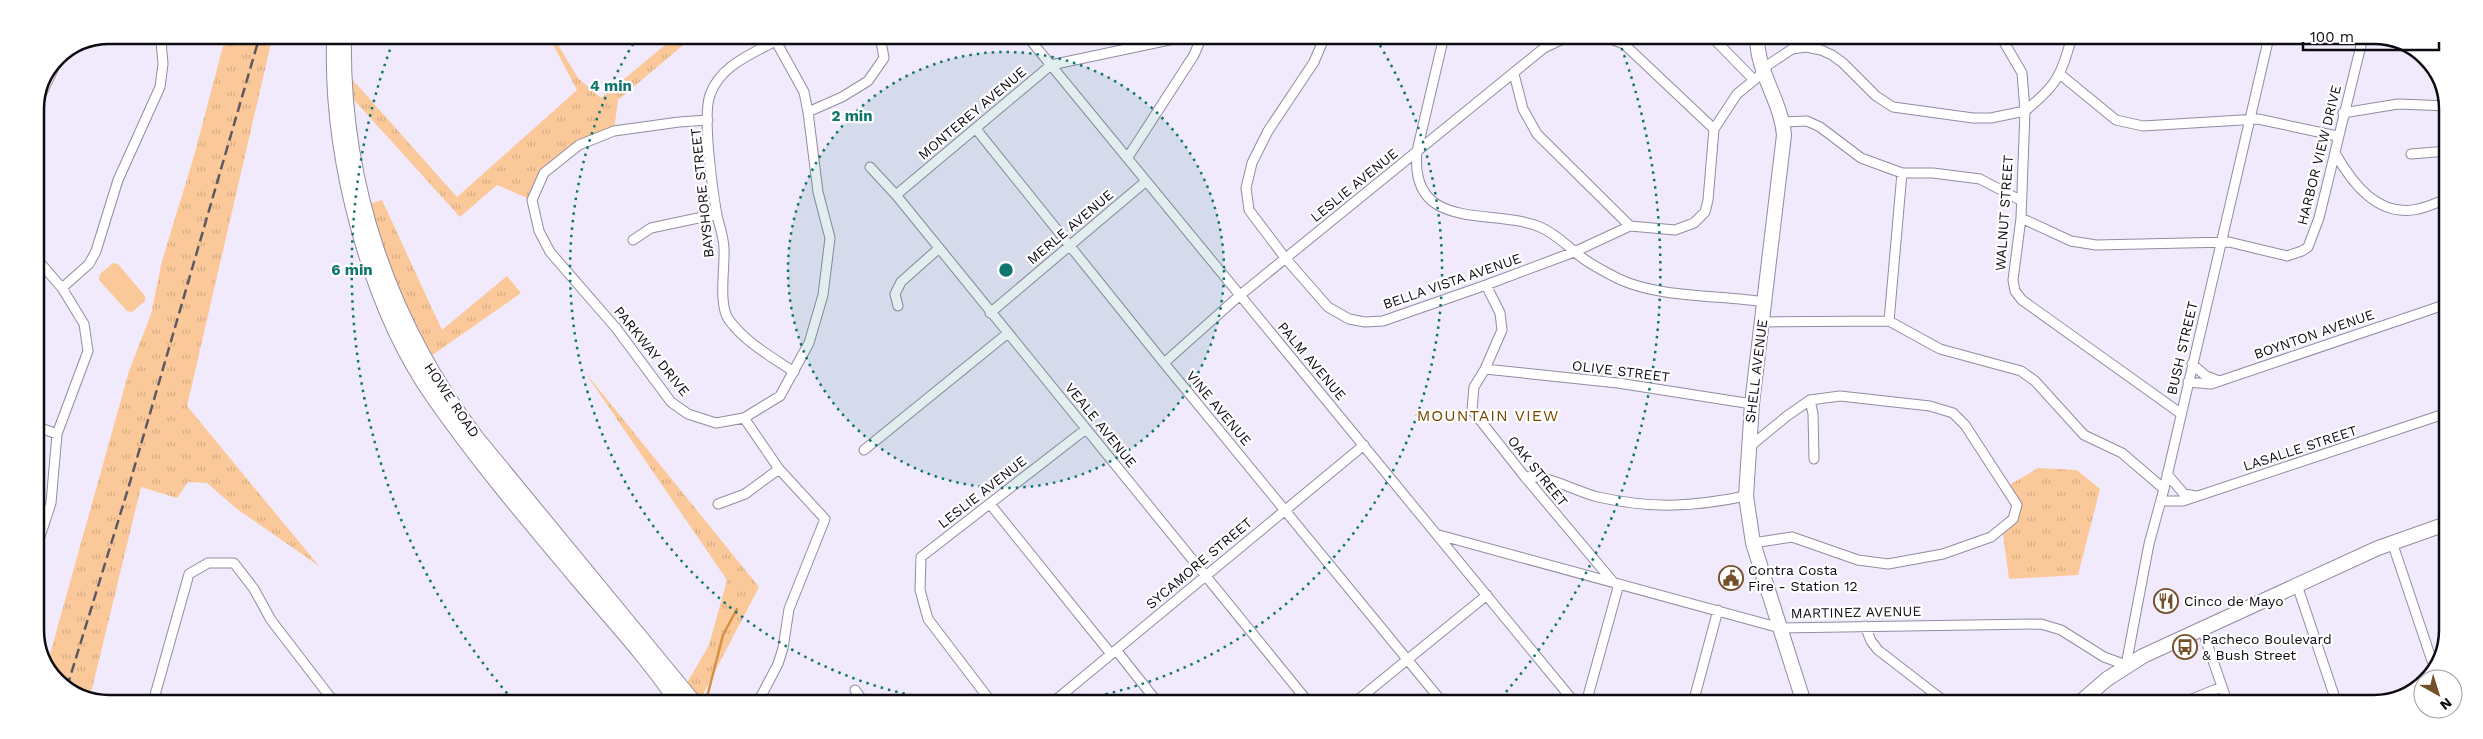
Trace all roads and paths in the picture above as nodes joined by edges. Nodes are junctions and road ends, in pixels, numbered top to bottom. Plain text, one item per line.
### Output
1 (161, 44) edge
2 (335, 44) edge
3 (344, 44) edge
4 (765, 44) edge
5 (777, 44) edge
6 (881, 44) edge
7 (1034, 44) edge
8 (1131, 44) edge
9 (1199, 44) edge
10 (1322, 44) edge
11 (1442, 44) edge
12 (1553, 44) edge
13 (1624, 44) edge
14 (1720, 44) edge
15 (1757, 44) edge
16 (2005, 44) edge
17 (2070, 44) edge
18 (2267, 44) edge
19 (2361, 44) edge
20 (1051, 65) junction
21 (1514, 74) junction
22 (2060, 75) junction
23 (1758, 76) junction
24 (2439, 106) edge
25 (2025, 111) junction
26 (808, 112) junction
27 (2344, 113) junction
28 (708, 120) junction
29 (2250, 120) junction
30 (1783, 122) junction
31 (976, 129) junction
32 (1714, 129) junction
33 (2337, 136) junction
34 (1417, 151) junction
35 (2439, 152) edge
36 (2335, 153) junction
37 (2411, 154) dead end
38 (1128, 156) junction
39 (870, 167) dead end
40 (1902, 173) junction
41 (1145, 182) junction
42 (896, 195) junction
43 (2020, 200) junction
44 (2439, 202) edge
45 (717, 214) junction
46 (2021, 218) junction
47 (1630, 226) junction
48 (633, 240) dead end
49 (2220, 243) junction
50 (1070, 246) junction
51 (938, 249) junction
52 (1574, 252) junction
53 (1286, 259) junction
54 (44, 267) edge
55 (1486, 285) junction
56 (62, 288) junction
57 (1239, 296) junction
58 (1765, 302) junction
59 (898, 306) dead end
60 (2439, 307) edge
61 (990, 313) junction
62 (1889, 321) junction
63 (1762, 322) junction
64 (1008, 333) junction
65 (1164, 363) junction
66 (2192, 364) junction
67 (1485, 369) junction
68 (794, 372) junction
69 (2219, 381) junction
70 (2188, 382) junction
71 (1810, 400) junction
72 (1752, 404) junction
73 (2180, 413) junction
74 (2439, 415) edge
75 (744, 418) junction
76 (1086, 428) junction
77 (44, 429) edge
78 (57, 434) junction
79 (1364, 445) junction
80 (1748, 449) junction
81 (864, 450) dead end
82 (1814, 459) dead end
83 (779, 469) junction
84 (2167, 474) junction
85 (1525, 477) junction
86 (2164, 489) junction
87 (1746, 496) junction
88 (2198, 496) junction
89 (2161, 502) junction
90 (718, 504) dead end
91 (990, 504) junction
92 (1285, 509) junction
93 (44, 515) edge
94 (2439, 526) edge
95 (1439, 535) junction
96 (1753, 542) junction
97 (2392, 542) junction
98 (1205, 576) junction
99 (1617, 583) junction
100 (2297, 585) junction
101 (1487, 595) junction
102 (1718, 610) junction
103 (1865, 626) junction
104 (1780, 628) junction
105 (2202, 629) junction
106 (1113, 652) junction
107 (1408, 659) junction
108 (2432, 660) edge
109 (2126, 665) junction
110 (2222, 687) junction
111 (855, 690) dead end
112 (155, 695) edge
113 (329, 695) edge
114 (672, 695) edge
115 (688, 695) edge
116 (762, 695) edge
117 (859, 695) edge
118 (987, 695) edge
119 (1062, 695) edge
120 (1151, 695) edge
121 (1302, 695) edge
122 (1364, 695) edge
123 (1437, 695) edge
124 (1568, 695) edge
125 (1588, 695) edge
126 (1695, 695) edge
127 (1801, 695) edge
128 (1936, 695) edge
129 (2089, 695) edge
130 (2202, 695) edge
131 (2225, 695) edge
132 (2334, 695) edge

1 - 56 street
2 - 114 street, HOWE ROAD
3 - 115 street, HOWE ROAD
4 - 28 street, BAYSHORE STREET
5 - 26 street, PARKWAY DRIVE
6 - 26 street
7 - 20 street, PALM AVENUE
8 - 20 street, MONTEREY AVENUE
9 - 38 street
10 - 53 street, BELLA VISTA AVENUE
11 - 34 street
12 - 21 street, LESLIE AVENUE
13 - 32 street
14 - 23 street
15 - 23 street, SHELL AVENUE
16 - 25 street, WALNUT STREET
17 - 22 street
18 - 29 street, BUSH STREET
19 - 27 street, HARBOR VIEW DRIVE
20 - 31 street, MONTEREY AVENUE
20 - 38 street, PALM AVENUE
21 - 34 street, LESLIE AVENUE
21 - 47 street
22 - 25 street
22 - 29 street
23 - 25 street, BELLA VISTA AVENUE
23 - 30 street, SHELL AVENUE
23 - 32 street, BELLA VISTA AVENUE
24 - 27 street
25 - 43 street, WALNUT STREET
26 - 68 street, PARKWAY DRIVE
27 - 33 street, HARBOR VIEW DRIVE
28 - 45 street, BAYSHORE STREET
28 - 75 street, PARKWAY DRIVE
29 - 33 street
29 - 49 street, BUSH STREET
30 - 40 street
30 - 58 street, SHELL AVENUE
31 - 42 street, MONTEREY AVENUE
31 - 50 street, VINE AVENUE
32 - 47 street, BELLA VISTA AVENUE
33 - 36 street, HARBOR VIEW DRIVE
34 - 52 street
34 - 53 street, LESLIE AVENUE
35 - 37 street
36 - 44 street
36 - 49 street, HARBOR VIEW DRIVE
38 - 41 street, PALM AVENUE
39 - 42 street, VEALE AVENUE
40 - 43 street
40 - 62 street
41 - 50 street, MERLE AVENUE
41 - 57 street, PALM AVENUE
42 - 51 street, VEALE AVENUE
43 - 46 street, WALNUT STREET
45 - 48 street
45 - 68 street, BAYSHORE STREET
46 - 49 street
46 - 73 street, WALNUT STREET
47 - 52 street, BELLA VISTA AVENUE
49 - 66 street, BUSH STREET
50 - 61 street, MERLE AVENUE
50 - 65 street, VINE AVENUE
51 - 59 street
51 - 61 street, VEALE AVENUE
52 - 55 street, BELLA VISTA AVENUE
52 - 58 street
53 - 55 street, BELLA VISTA AVENUE
53 - 57 street, LESLIE AVENUE
54 - 56 street
55 - 67 street, OAK STREET
56 - 78 street
57 - 65 street, LESLIE AVENUE
57 - 79 street, PALM AVENUE
58 - 63 street, SHELL AVENUE
60 - 69 street, BOYNTON AVENUE
61 - 64 street, VEALE AVENUE
62 - 63 street
62 - 86 street
63 - 72 street, SHELL AVENUE
64 - 76 street, VEALE AVENUE
64 - 81 street
65 - 92 street, VINE AVENUE
66 - 69 street
66 - 70 street, BUSH STREET
67 - 72 street, OLIVE STREET
67 - 85 street, OAK STREET
68 - 75 street, PARKWAY DRIVE
69 - 70 street, BOYNTON AVENUE
70 - 73 street, BUSH STREET
71 - 80 street
71 - 82 street
71 - 96 street
72 - 80 street, SHELL AVENUE
73 - 84 street, BUSH STREET
74 - 88 street, LASALLE STREET
75 - 83 street
76 - 91 street, LESLIE AVENUE
76 - 98 street, VEALE AVENUE
77 - 78 street
78 - 93 street
79 - 92 street, SYCAMORE STREET
79 - 95 street, PALM AVENUE
80 - 87 street, SHELL AVENUE
83 - 90 street
83 - 116 street
84 - 86 street, BUSH STREET
84 - 88 street
85 - 87 street
85 - 99 street, OAK STREET
86 - 89 street, BUSH STREET
87 - 96 street, SHELL AVENUE
88 - 89 street, LASALLE STREET
89 - 109 street, BUSH STREET
91 - 106 street
91 - 118 street, LESLIE AVENUE
92 - 98 street, SYCAMORE STREET
92 - 107 street, VINE AVENUE
94 - 97 street
95 - 99 street, MARTINEZ AVENUE
95 - 101 street, PALM AVENUE
96 - 104 street, SHELL AVENUE
97 - 100 street
97 - 108 street
98 - 106 street, SYCAMORE STREET
98 - 121 street, VEALE AVENUE
99 - 102 street, MARTINEZ AVENUE
99 - 125 street
100 - 105 street
100 - 132 street
101 - 107 street
101 - 124 street, PALM AVENUE
102 - 104 street, MARTINEZ AVENUE
102 - 126 street
103 - 104 street, MARTINEZ AVENUE
103 - 109 street, MARTINEZ AVENUE
103 - 128 street
104 - 127 street, SHELL AVENUE
105 - 109 street
105 - 110 street
106 - 119 street, SYCAMORE STREET
106 - 120 street
107 - 122 street
107 - 123 street, VINE AVENUE
109 - 129 street
110 - 130 street
110 - 131 street
111 - 117 street
112 - 113 street

